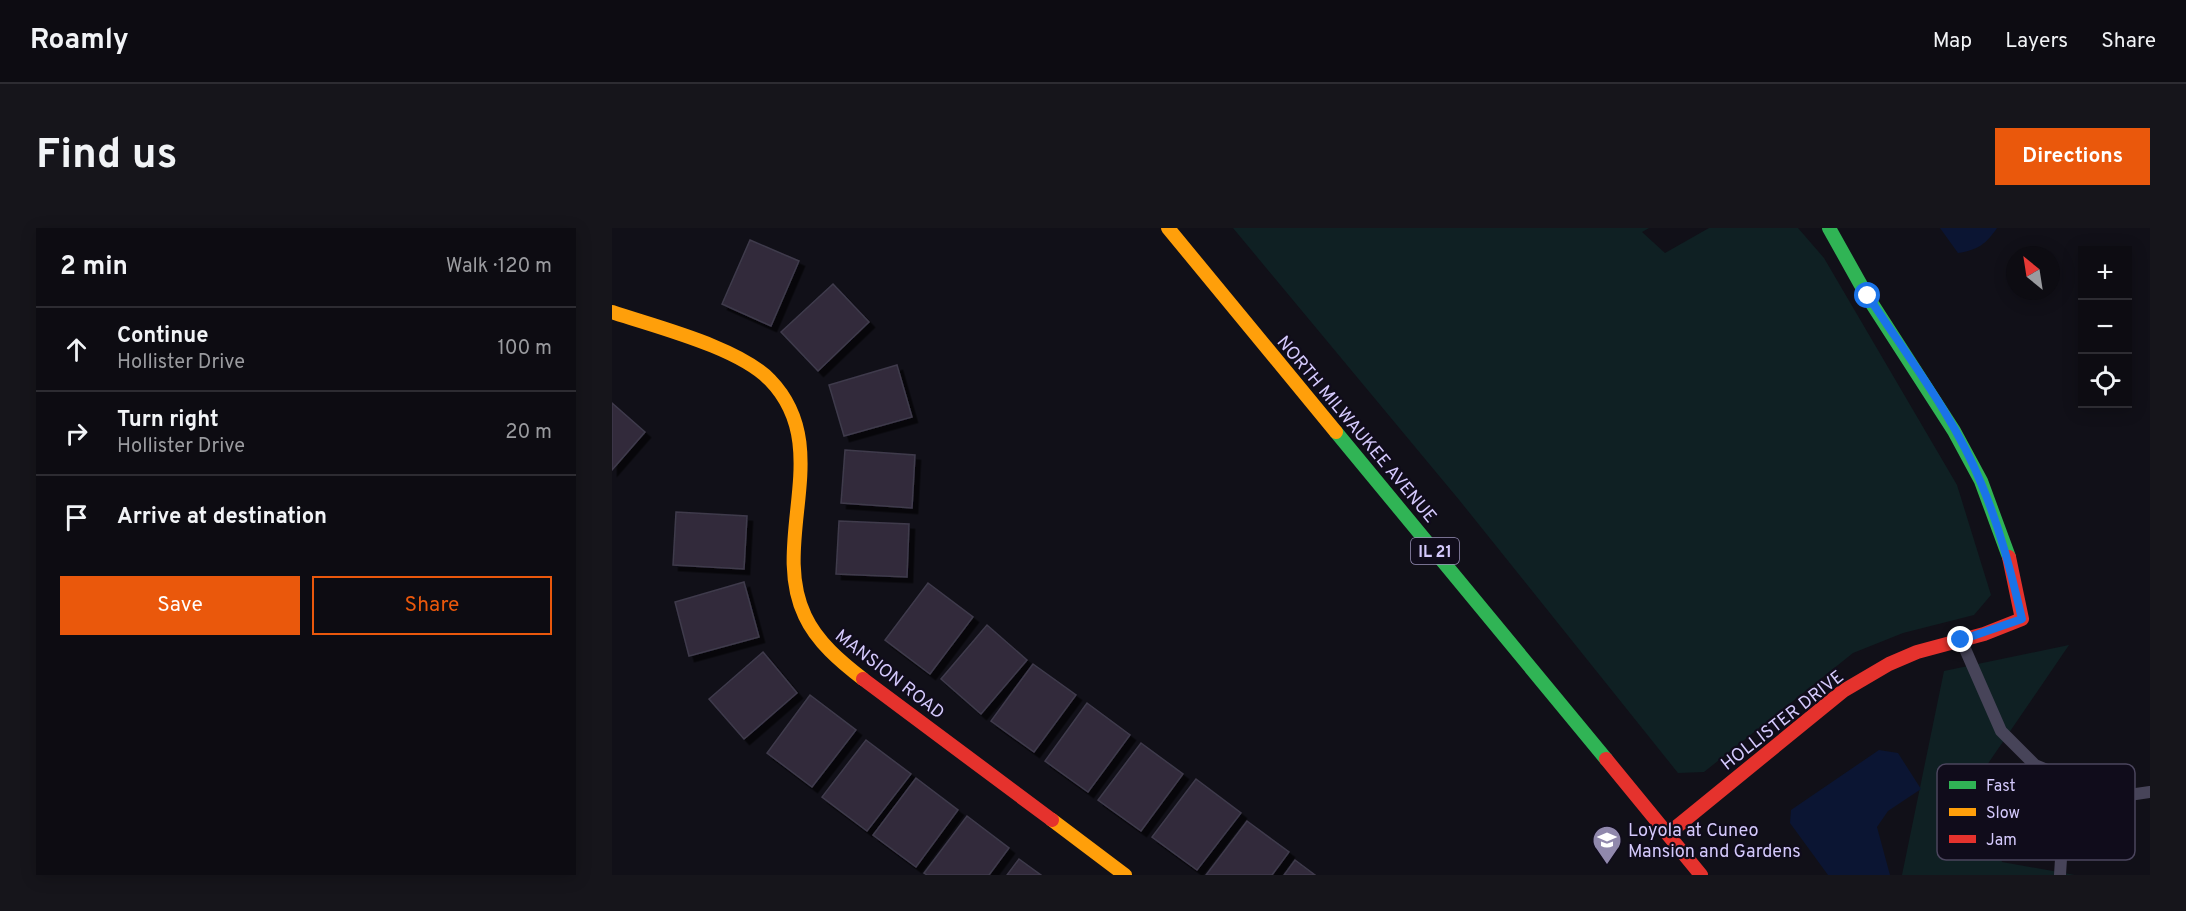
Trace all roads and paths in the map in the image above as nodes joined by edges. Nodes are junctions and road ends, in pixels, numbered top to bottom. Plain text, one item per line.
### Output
1 (1168, 228) edge
2 (1829, 228) edge
3 (612, 312) edge
4 (1961, 640) junction
5 (2034, 764) edge
6 (2150, 792) edge
7 (2135, 794) edge
8 (1669, 833) junction
9 (2061, 860) edge
10 (1125, 875) edge
11 (1701, 875) edge
12 (2060, 875) edge

1 - 8 street, NORTH MILWAUKEE AVENUE / IL 21
2 - 4 street, HOLLISTER DRIVE
3 - 10 street, MANSION ROAD
4 - 5 lane
4 - 8 street, HOLLISTER DRIVE
6 - 7 lane
8 - 11 street, NORTH MILWAUKEE AVENUE / IL 21
9 - 12 lane

